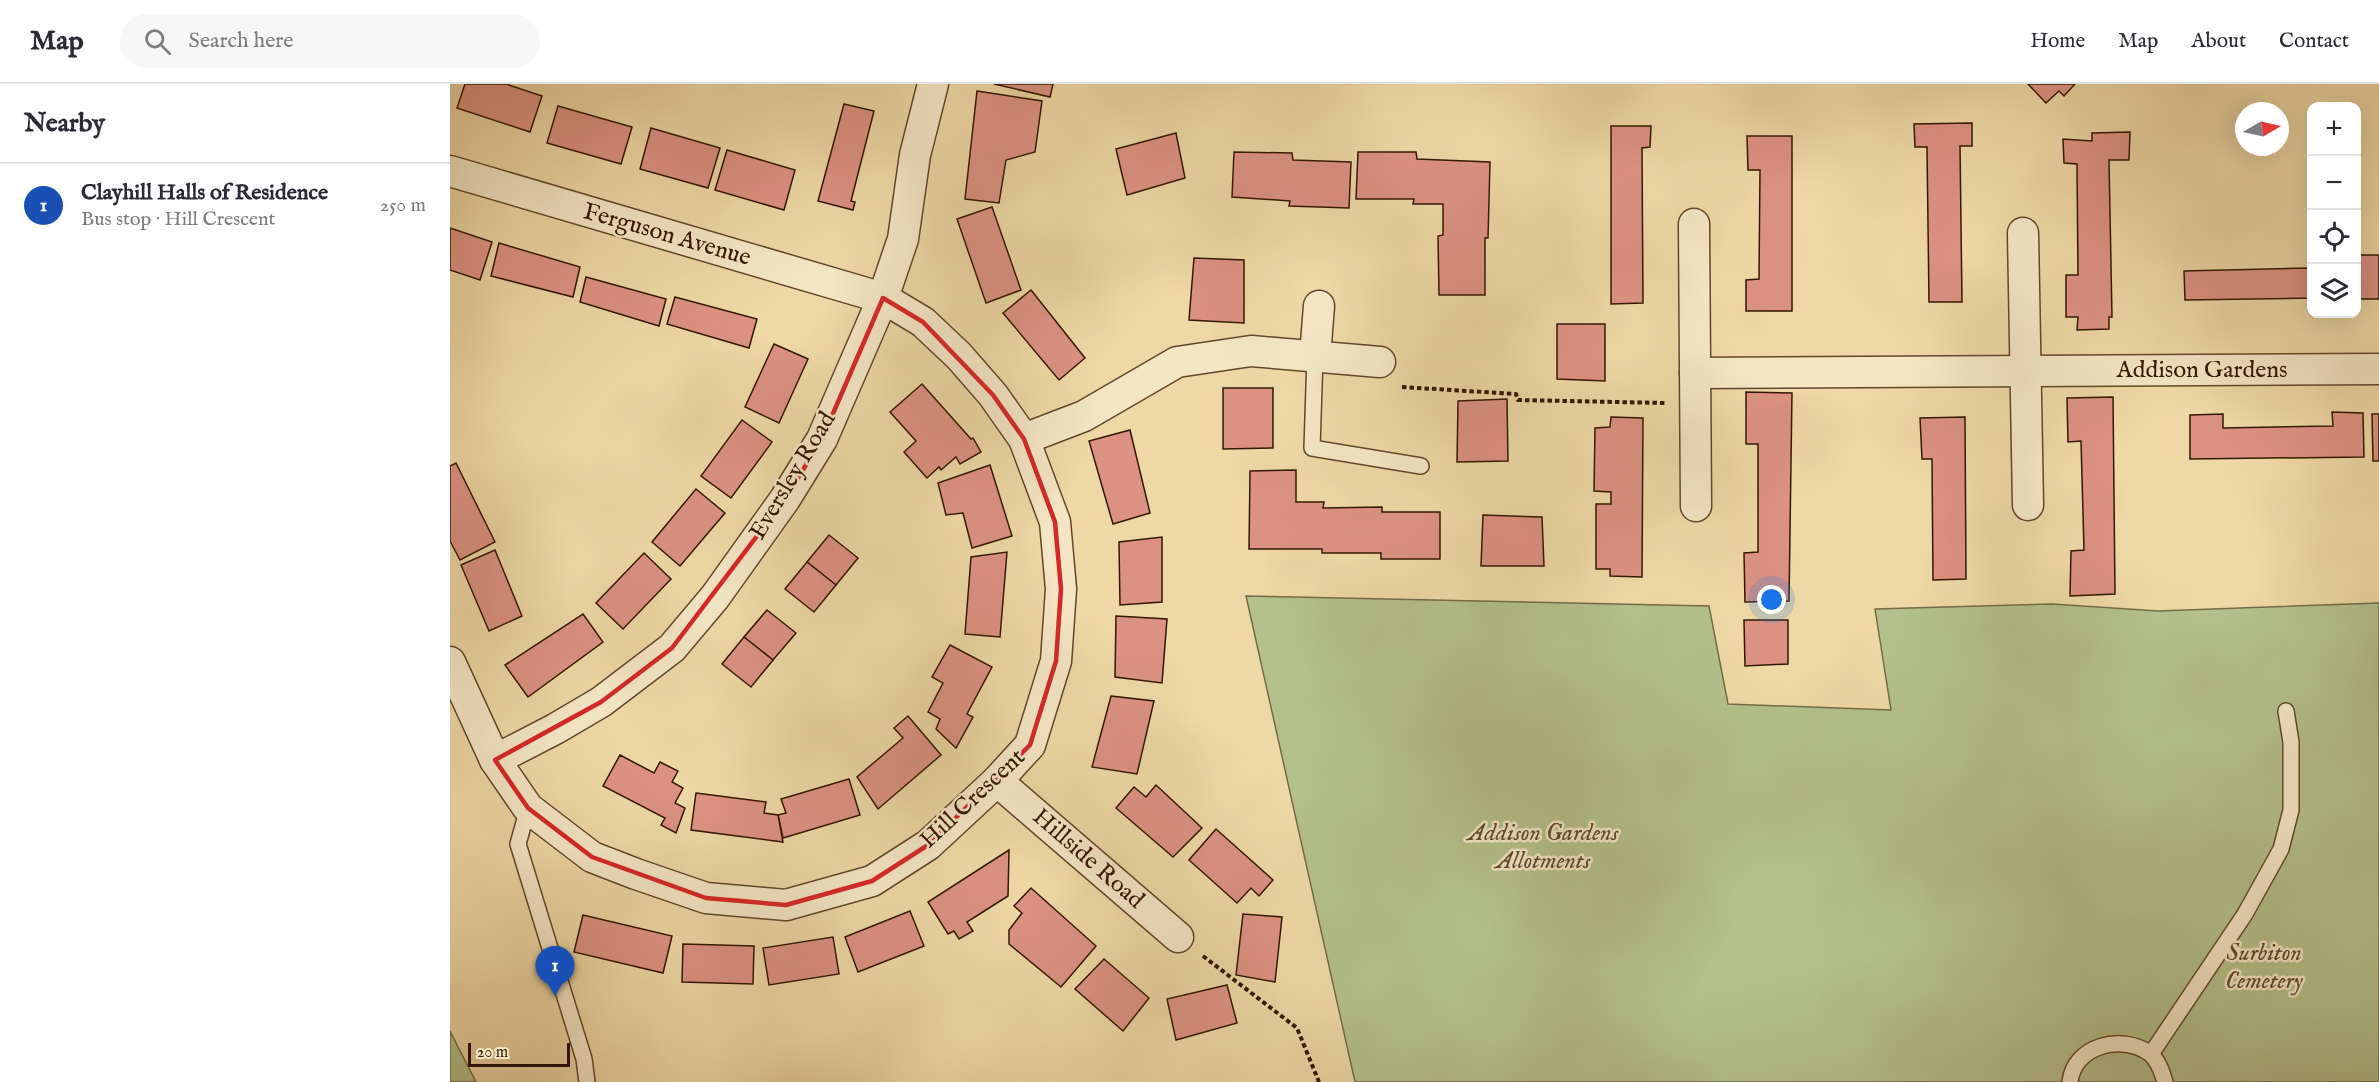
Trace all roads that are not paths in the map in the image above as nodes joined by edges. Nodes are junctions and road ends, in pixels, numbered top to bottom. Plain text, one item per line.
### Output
1 (933, 84) edge
2 (450, 171) edge
3 (1694, 224) dead end
4 (2023, 233) dead end
5 (883, 298) junction
6 (1319, 306) dead end
7 (1315, 356) junction
8 (1380, 362) road end
9 (2379, 369) edge
10 (2025, 371) junction
11 (1695, 373) junction
12 (1024, 439) junction
13 (1421, 466) dead end
14 (2028, 505) dead end
15 (1696, 506) dead end
16 (450, 662) edge
17 (2286, 711) dead end
18 (495, 760) junction
19 (997, 781) junction
20 (528, 808) junction
21 (1178, 938) road end
22 (2151, 1054) junction
23 (587, 1082) edge
24 (2070, 1082) edge
25 (2165, 1082) edge

1 - 5 street, Eversley Road
2 - 5 street, Ferguson Avenue
3 - 11 street
4 - 10 street
5 - 12 street, Hill Crescent
5 - 18 street, Eversley Road
6 - 7 street
7 - 8 street
7 - 12 street
7 - 13 lane
9 - 10 street, Addison Gardens
10 - 11 street, Addison Gardens
10 - 14 street
11 - 15 street
12 - 19 street, Hill Crescent
16 - 18 street, Hill Crescent
17 - 22 lane
18 - 20 street, Hill Crescent
19 - 20 street, Hill Crescent
19 - 21 street, Hillside Road
20 - 23 lane
22 - 24 lane
22 - 25 lane

